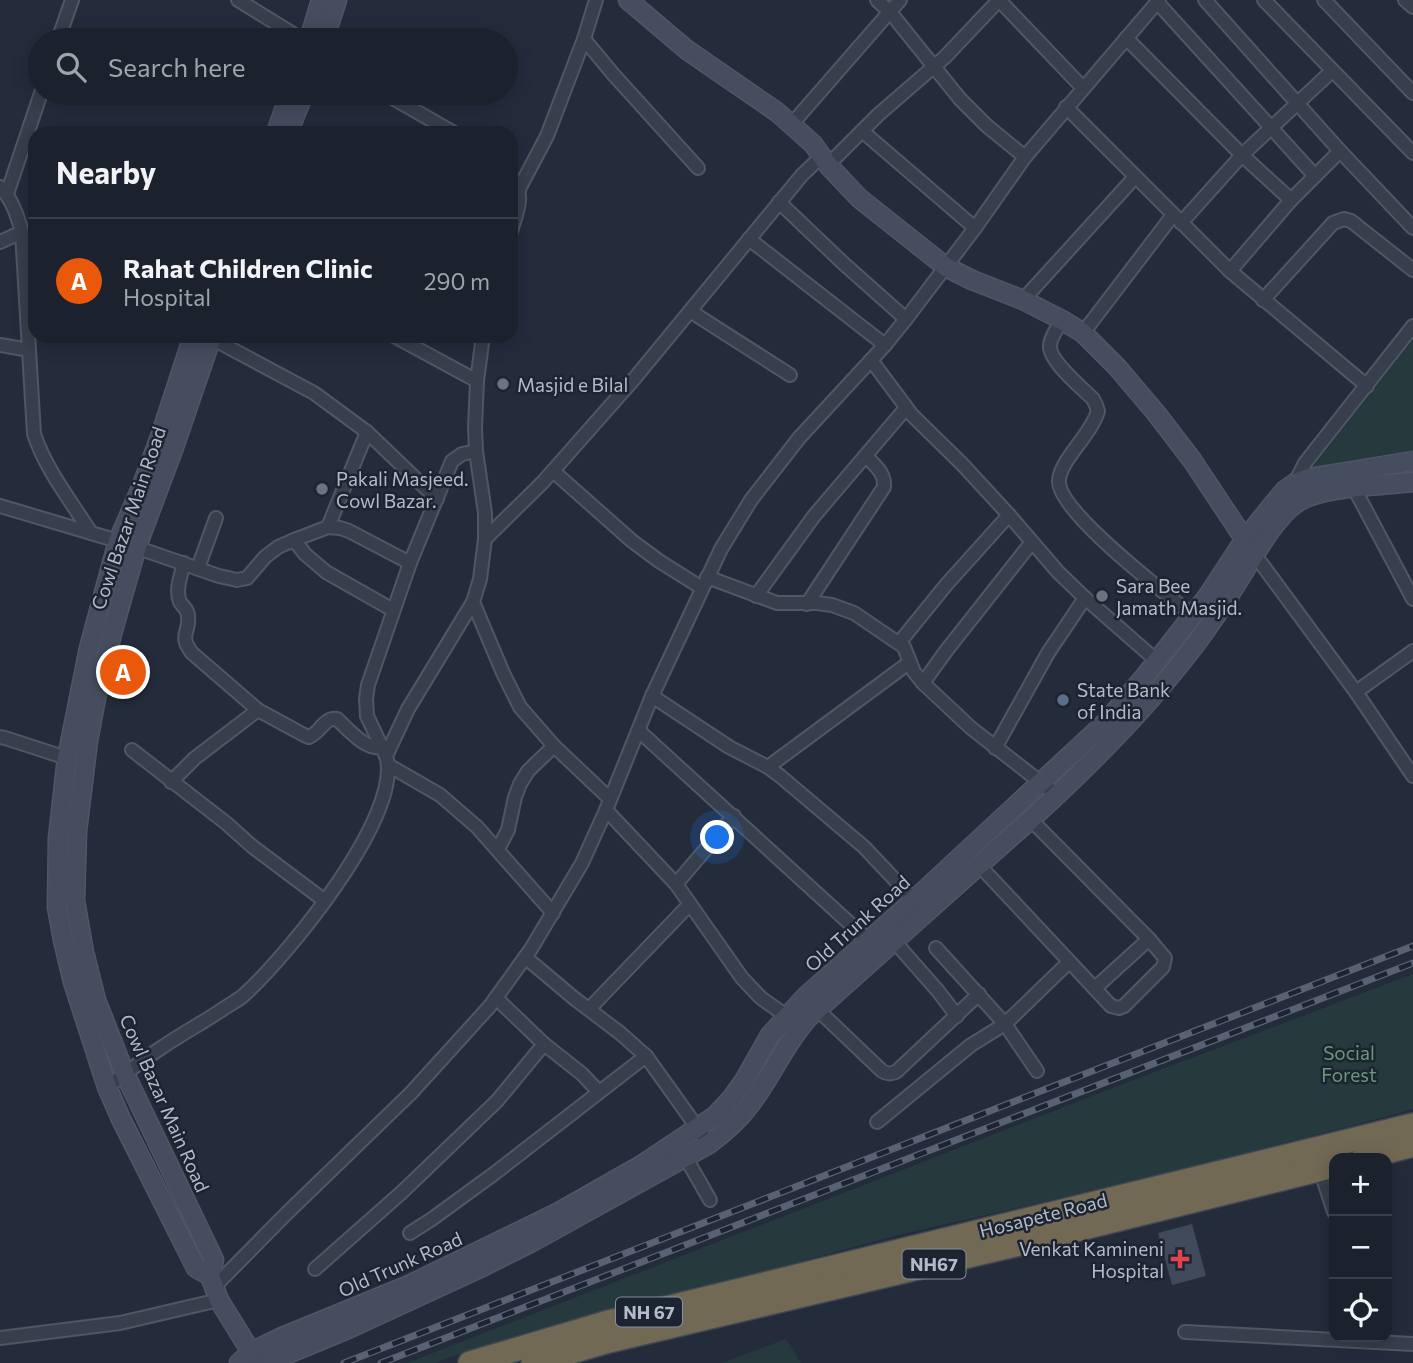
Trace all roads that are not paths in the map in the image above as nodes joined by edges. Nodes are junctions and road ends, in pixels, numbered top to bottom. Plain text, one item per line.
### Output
1 (72, 0) edge
2 (237, 0) edge
3 (321, 0) edge
4 (337, 0) edge
5 (596, 0) edge
6 (628, 0) edge
7 (877, 0) edge
8 (900, 0) edge
9 (999, 0) edge
10 (1205, 0) edge
11 (1264, 0) edge
12 (1324, 0) edge
13 (1405, 0) edge
14 (1158, 1) edge
15 (1413, 8) edge
16 (890, 12) junction
17 (62, 28) edge
18 (283, 28) edge
19 (313, 28) edge
20 (328, 28) edge
21 (1126, 38) junction
22 (584, 39) junction
23 (934, 67) junction
24 (1332, 71) junction
25 (1083, 88) junction
26 (1413, 93) edge
27 (1298, 102) junction
28 (36, 105) edge
29 (286, 105) edge
30 (299, 105) edge
31 (405, 105) edge
32 (1066, 107) junction
33 (791, 125) junction
34 (28, 126) edge
35 (278, 126) edge
36 (291, 126) edge
37 (442, 126) edge
38 (28, 127) edge
39 (1271, 128) junction
40 (862, 131) junction
41 (1340, 151) junction
42 (1413, 153) edge
43 (1242, 155) junction
44 (1024, 157) junction
45 (825, 160) junction
46 (698, 168) dead end
47 (1315, 176) junction
48 (1135, 177) junction
49 (519, 189) joint
50 (4, 190) edge
51 (1291, 200) junction
52 (779, 202) junction
53 (518, 205) edge
54 (1177, 219) junction
55 (975, 228) junction
56 (1413, 228) edge
57 (22, 232) junction
58 (749, 239) junction
59 (0, 242) edge
60 (946, 267) junction
61 (1413, 270) edge
62 (1230, 271) junction
63 (1023, 300) junction
64 (1263, 300) junction
65 (690, 311) junction
66 (906, 319) junction
67 (1062, 320) junction
68 (1413, 326) edge
69 (28, 332) edge
70 (1083, 333) junction
71 (29, 343) edge
72 (202, 343) edge
73 (203, 343) edge
74 (214, 343) edge
75 (407, 343) edge
76 (482, 343) edge
77 (0, 345) edge
78 (884, 345) junction
79 (29, 349) junction
80 (871, 360) junction
81 (790, 375) dead end
82 (477, 380) junction
83 (1367, 386) junction
84 (906, 408) junction
85 (367, 432) junction
86 (476, 451) junction
87 (866, 456) junction
88 (1413, 461) edge
89 (553, 471) junction
90 (1413, 482) edge
91 (1295, 484) junction
92 (1354, 488) junction
93 (437, 499) junction
94 (0, 506) edge
95 (1009, 515) junction
96 (216, 518) dead end
97 (328, 527) junction
98 (92, 533) junction
99 (485, 539) junction
100 (1245, 539) junction
101 (294, 540) junction
102 (118, 541) junction
103 (1031, 542) junction
104 (136, 547) junction
105 (1255, 555) junction
106 (184, 563) junction
107 (410, 563) junction
108 (198, 568) junction
109 (705, 583) junction
110 (756, 596) junction
111 (1085, 598) junction
112 (1413, 599) edge
113 (473, 602) junction
114 (807, 604) junction
115 (393, 610) junction
116 (1192, 615) junction
117 (900, 643) junction
118 (1413, 651) edge
119 (1157, 661) junction
120 (910, 662) junction
121 (923, 683) junction
122 (1356, 692) junction
123 (652, 696) junction
124 (258, 710) junction
125 (639, 730) junction
126 (0, 737) edge
127 (554, 746) junction
128 (995, 748) junction
129 (132, 750) dead end
130 (385, 756) junction
131 (67, 758) junction
132 (768, 767) junction
133 (1413, 776) edge
134 (171, 782) junction
135 (1041, 782) junction
136 (1057, 795) junction
137 (608, 805) junction
138 (734, 816) junction
139 (70, 820) junction
140 (1031, 820) junction
141 (498, 849) junction
142 (979, 865) junction
143 (676, 884) junction
144 (914, 900) junction
145 (325, 901) junction
146 (690, 904) junction
147 (553, 913) junction
148 (1149, 939) junction
149 (869, 941) junction
150 (894, 941) junction
151 (936, 948) dead end
152 (525, 957) junction
153 (1069, 962) junction
154 (1095, 988) junction
155 (979, 994) junction
156 (496, 998) junction
157 (589, 1009) junction
158 (817, 1009) junction
159 (957, 1016) junction
160 (794, 1021) junction
161 (1005, 1024) junction
162 (544, 1044) junction
163 (646, 1056) junction
164 (1037, 1071) dead end
165 (125, 1074) junction
166 (107, 1087) junction
167 (599, 1092) junction
168 (877, 1122) dead end
169 (1413, 1125) edge
170 (697, 1129) junction
171 (709, 1144) junction
172 (1413, 1145) edge
173 (1382, 1153) edge
174 (686, 1158) junction
175 (1327, 1168) edge
176 (710, 1200) dead end
177 (410, 1233) dead end
178 (828, 1268) joint
179 (315, 1269) dead end
180 (215, 1288) junction
181 (1185, 1332) dead end
182 (0, 1338) edge
183 (1329, 1338) edge
184 (1392, 1342) edge
185 (1413, 1344) edge
186 (255, 1357) edge
187 (470, 1363) edge
188 (533, 1363) edge

1 - 17 street
2 - 18 street
3 - 19 street
4 - 20 street
5 - 22 street
6 - 33 street
7 - 16 street
8 - 16 street
9 - 23 street
9 - 25 street
10 - 27 street
11 - 24 street
12 - 26 street
13 - 15 street
14 - 21 street
14 - 39 street
16 - 23 street
16 - 33 street
21 - 25 street
21 - 43 street
22 - 46 street
22 - 49 street
23 - 40 street
23 - 44 street
24 - 27 street
24 - 42 street
25 - 32 street
27 - 39 street
27 - 41 street
28 - 34 street
29 - 35 street
30 - 36 street
31 - 37 street
32 - 44 street
32 - 48 street
33 - 45 street
38 - 50 street
39 - 43 street
39 - 47 street
40 - 45 street
40 - 55 street
41 - 47 street
41 - 56 street
43 - 51 street
43 - 54 street
44 - 55 street
45 - 52 street
45 - 60 street
47 - 51 street
48 - 54 street
48 - 63 street
49 - 53 street
50 - 57 street
51 - 62 street
52 - 58 street
52 - 66 street
54 - 62 street
54 - 70 street
55 - 60 street
57 - 59 street
57 - 69 street
58 - 65 street
58 - 78 street
60 - 63 street
60 - 66 street
61 - 64 street
62 - 64 street
63 - 67 street
64 - 83 street
65 - 81 street
65 - 89 street
66 - 78 street
67 - 70 street
67 - 116 street
68 - 83 street
70 - 100 street
71 - 79 street
72 - 102 street
73 - 104 street, Cowl Bazar Main Road
74 - 85 street
75 - 82 street
76 - 82 street
77 - 79 street
78 - 80 street
79 - 98 street
80 - 84 street
80 - 109 street
82 - 86 street
83 - 91 street
84 - 87 street
84 - 95 street
85 - 93 street
85 - 97 street
86 - 93 street
86 - 99 street
87 - 110 street
87 - 114 street
88 - 91 street, Old Trunk Road
89 - 99 street
89 - 109 street
90 - 92 street
91 - 100 street, Old Trunk Road
92 - 105 street
92 - 112 street
93 - 107 street
94 - 98 street
95 - 103 street
95 - 117 street
96 - 108 street
97 - 101 street
97 - 107 street
98 - 102 street
99 - 113 street
100 - 105 street
100 - 116 street, Old Trunk Road
101 - 108 street
101 - 115 street
102 - 104 street
102 - 131 street
103 - 111 street
103 - 121 street
104 - 106 street
104 - 139 street, Cowl Bazar Main Road
105 - 122 street
105 - 136 street
106 - 108 street
106 - 124 street
107 - 115 street
109 - 110 street
109 - 123 street
110 - 114 street
111 - 119 street
111 - 128 street
113 - 127 street
113 - 130 street
114 - 117 street
115 - 130 street
116 - 119 street, Old Trunk Road
117 - 120 street
118 - 122 street
119 - 135 street, Old Trunk Road
120 - 121 street
120 - 132 street
121 - 128 street
122 - 133 street
123 - 125 street
123 - 132 street
124 - 130 street
124 - 134 street
125 - 137 street
125 - 138 street
126 - 131 street
127 - 137 street
127 - 141 street
128 - 135 street
129 - 134 street
130 - 141 street
130 - 145 street
131 - 139 street
132 - 144 street
134 - 145 street
135 - 136 street
135 - 144 street, Old Trunk Road
136 - 140 street
137 - 143 street
137 - 147 street
138 - 143 street
138 - 149 street
139 - 165 street, Cowl Bazar Main Road
139 - 166 street
140 - 142 street
140 - 148 street
141 - 147 street
142 - 150 street
142 - 153 street
143 - 146 street
144 - 149 street, Old Trunk Road
145 - 165 street
146 - 157 street
146 - 160 street
147 - 152 street
148 - 154 street
148 - 154 street
149 - 160 street, Old Trunk Road
150 - 158 street
150 - 159 street
151 - 155 street
152 - 156 street
152 - 157 street
153 - 154 street
153 - 161 street
155 - 159 street
155 - 161 street
156 - 162 street
156 - 180 street
157 - 163 street
158 - 159 street
158 - 160 street
160 - 170 street, Old Trunk Road
160 - 171 street, Old Trunk Road
161 - 164 street
161 - 168 street
162 - 167 street
162 - 179 street
163 - 167 street
163 - 170 street
165 - 166 street
165 - 180 street, Cowl Bazar Main Road
166 - 180 street
167 - 177 street
169 - 178 highway, Hosapete Road / NH67
170 - 171 street
170 - 186 street, Old Trunk Road
171 - 174 street, Old Trunk Road
172 - 173 highway
174 - 176 street
174 - 186 street, Old Trunk Road
175 - 188 highway, Hosapete Road / NH67
178 - 187 highway, Hosapete Road / NH 67
180 - 182 street
180 - 186 street
181 - 183 street
184 - 185 street

